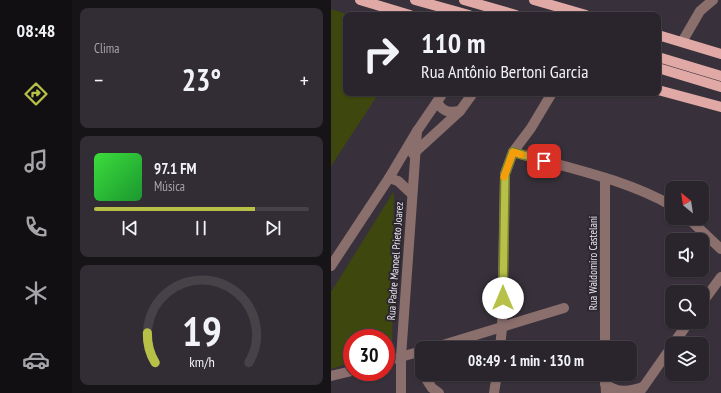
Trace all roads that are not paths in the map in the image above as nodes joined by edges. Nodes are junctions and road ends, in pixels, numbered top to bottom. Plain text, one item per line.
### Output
1 (360, 0) edge
2 (415, 0) edge
3 (464, 0) edge
4 (534, 0) edge
5 (713, 0) edge
6 (400, 12) edge
7 (458, 12) edge
8 (506, 12) edge
9 (576, 12) edge
10 (661, 36) edge
11 (682, 42) junction
12 (721, 54) edge
13 (661, 58) edge
14 (661, 69) edge
15 (721, 76) edge
16 (721, 87) edge
17 (661, 91) edge
18 (441, 96) edge
19 (471, 96) edge
20 (550, 96) edge
21 (437, 102) junction
22 (721, 107) edge
23 (460, 111) junction
24 (417, 131) junction
25 (415, 152) junction
26 (513, 152) junction
27 (391, 174) junction
28 (605, 178) junction
29 (412, 194) junction
30 (665, 203) edge
31 (695, 225) edge
32 (721, 249) edge
33 (331, 266) edge
34 (721, 276) edge
35 (709, 294) edge
36 (564, 308) dead end
37 (502, 328) junction
38 (457, 341) edge
39 (501, 341) edge
40 (605, 341) edge
41 (415, 353) edge
42 (665, 356) edge
43 (401, 357) junction
44 (395, 359) edge
45 (343, 373) edge
46 (331, 376) edge
47 (428, 381) edge
48 (496, 381) edge
49 (605, 384) edge
50 (641, 390) edge
51 (401, 393) edge
52 (439, 393) edge
53 (494, 393) edge

1 - 6 main road
2 - 7 main road
3 - 8 main road
4 - 9 main road
5 - 11 street
10 - 11 main road
11 - 12 main road
13 - 15 main road
14 - 16 main road
17 - 22 main road
18 - 21 street
19 - 23 street
20 - 26 street
21 - 23 street
21 - 24 street
23 - 25 street
24 - 25 street, Rua Padre Manoel Prieto Joarez
24 - 27 street
25 - 27 street
25 - 29 street, Rua Padre Manoel Prieto Joarez
26 - 28 street
26 - 37 street
27 - 29 street
27 - 33 street
28 - 30 street
28 - 40 street, Rua Waldomiro Castelani
29 - 43 street, Rua Padre Manoel Prieto Joarez
31 - 32 street
34 - 35 street
36 - 37 street
37 - 38 street
37 - 39 street
41 - 43 street
42 - 50 street
43 - 44 street
43 - 51 street, Rua Padre Manoel Prieto Joarez
45 - 46 street
47 - 52 street
48 - 53 street
49 - 50 street

